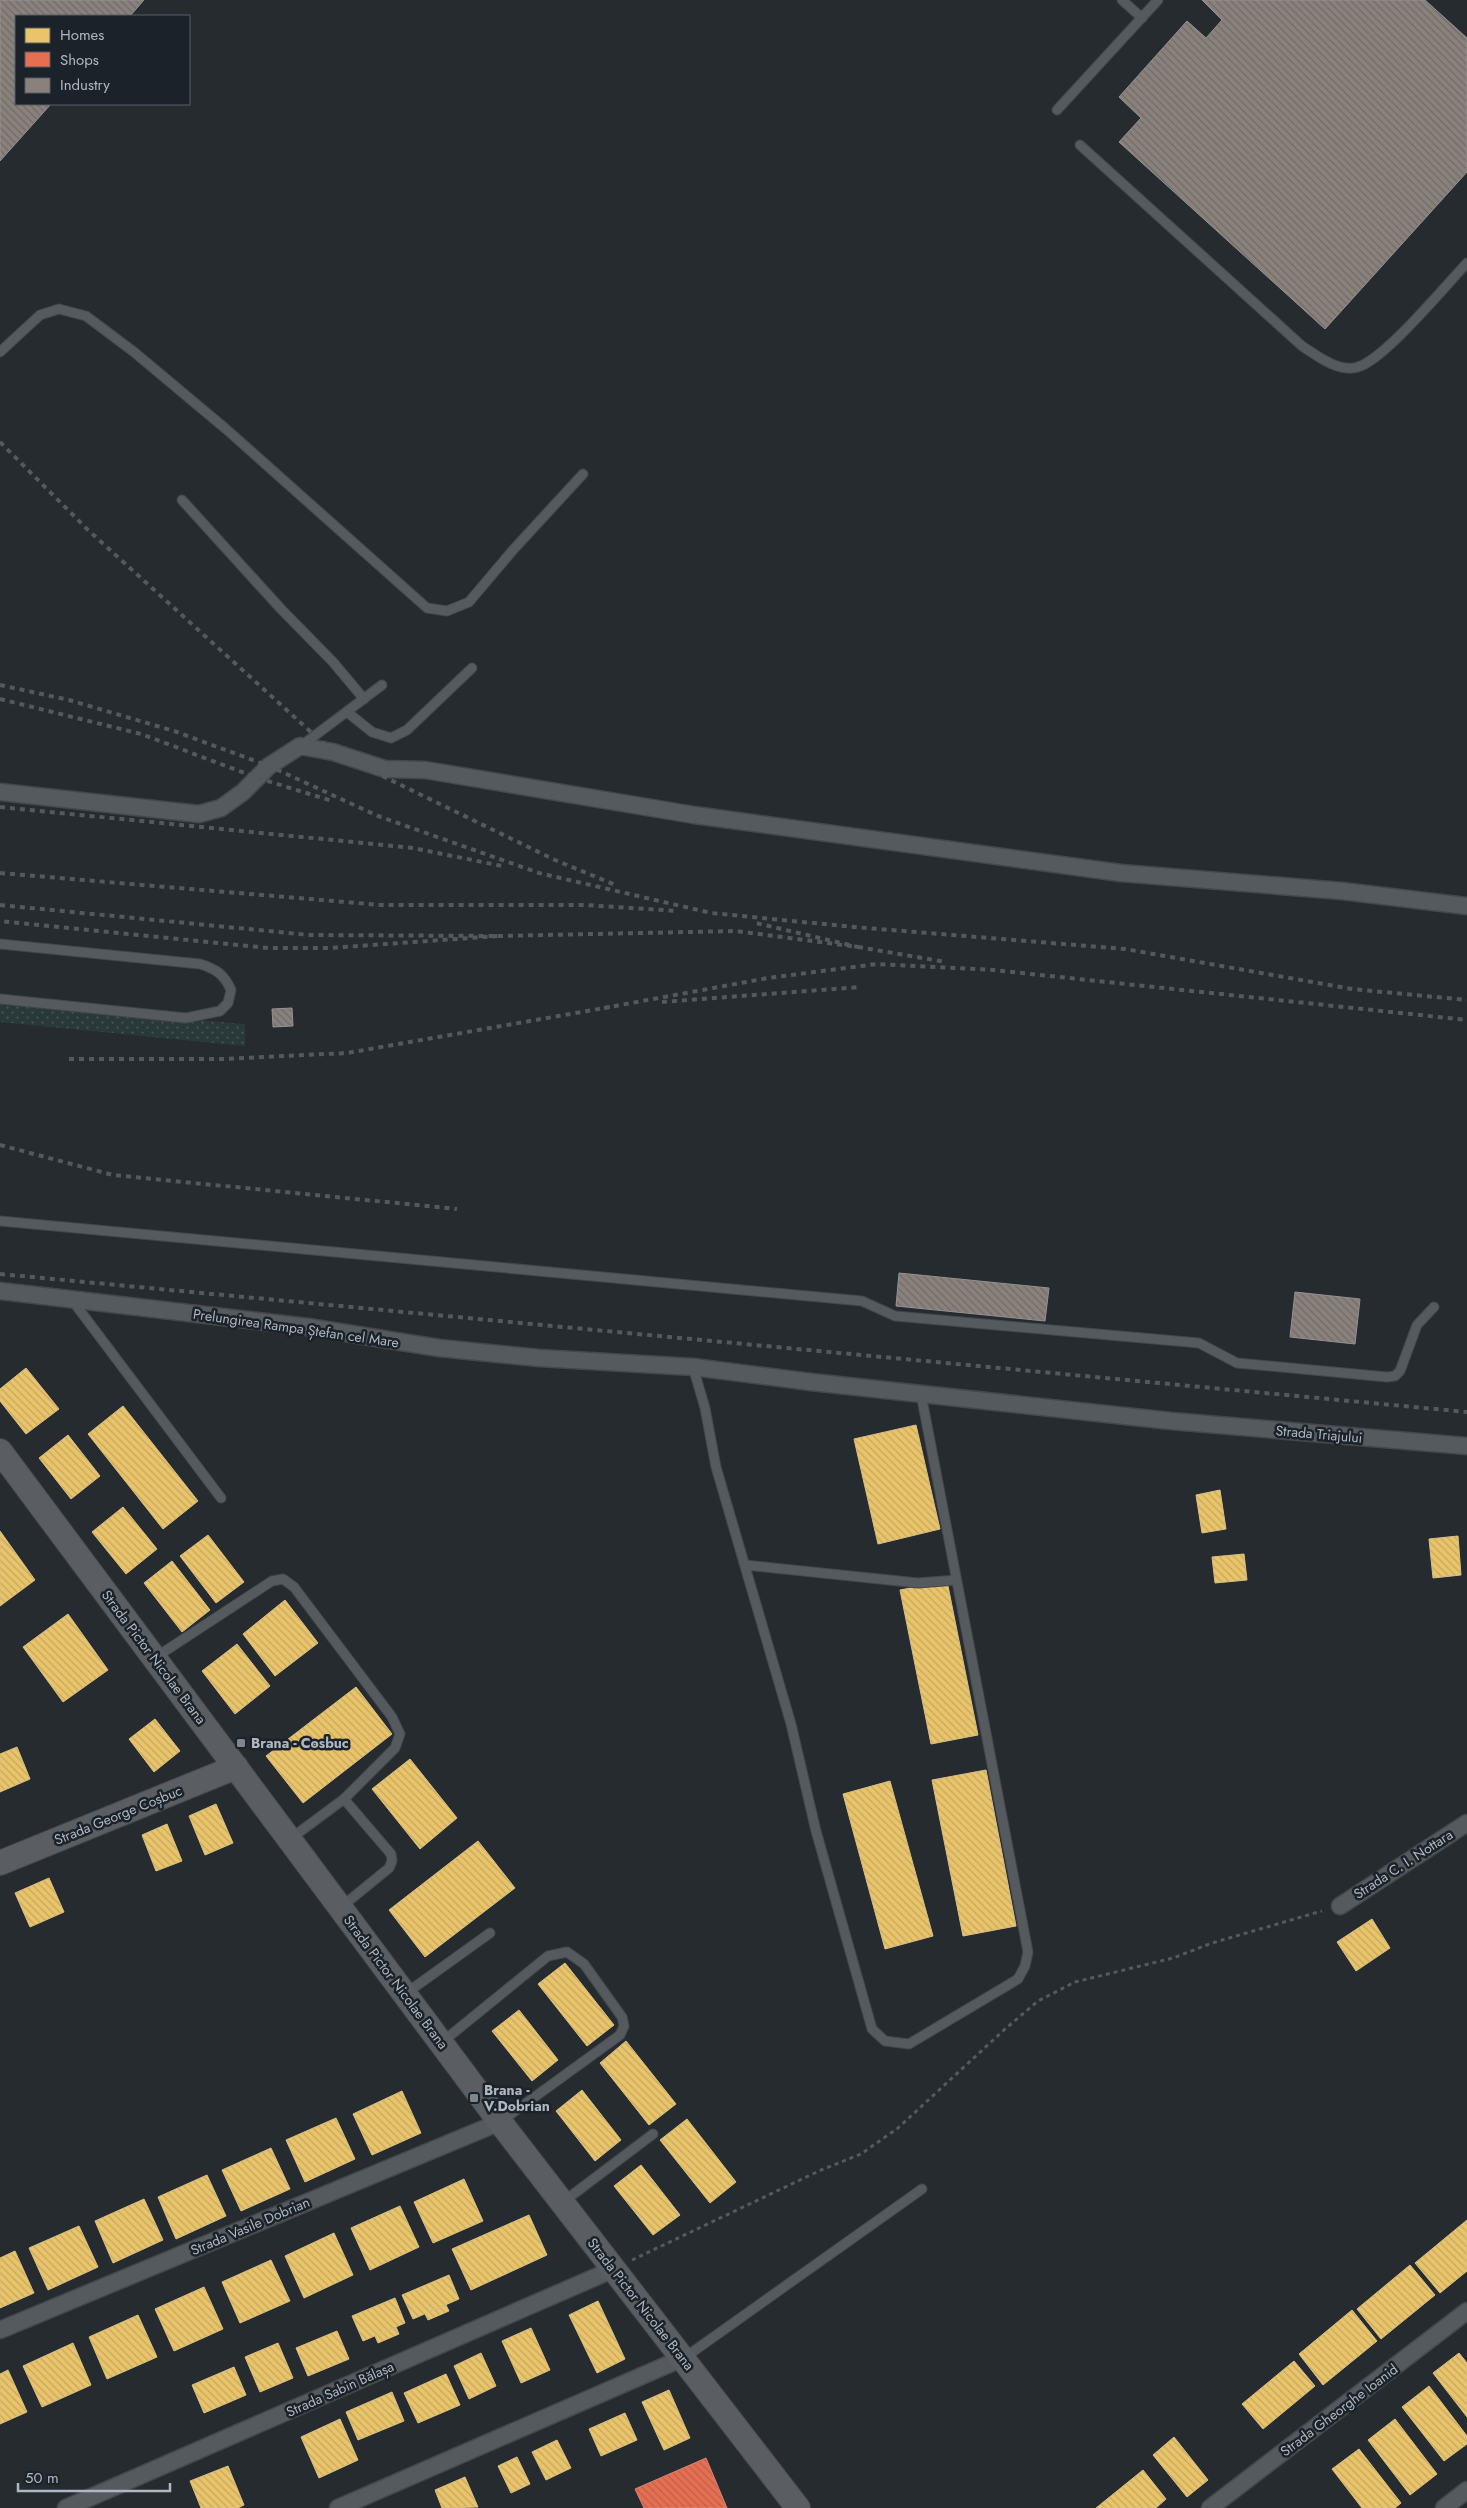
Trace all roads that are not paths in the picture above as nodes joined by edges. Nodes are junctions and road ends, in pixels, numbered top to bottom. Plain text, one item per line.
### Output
1 (1122, 0) edge
2 (1158, 0) edge
3 (1142, 18) junction
4 (1057, 110) dead end
5 (1080, 146) dead end
6 (1467, 263) edge
7 (0, 352) edge
8 (583, 474) dead end
9 (182, 500) dead end
10 (472, 668) dead end
11 (382, 685) dead end
12 (364, 699) junction
13 (347, 712) junction
14 (300, 746) junction
15 (0, 792) edge
16 (1467, 906) edge
17 (0, 944) edge
18 (0, 999) edge
19 (0, 1222) edge
20 (0, 1291) edge
21 (72, 1299) junction
22 (1434, 1307) dead end
23 (693, 1366) junction
24 (921, 1394) junction
25 (1467, 1446) edge
26 (0, 1451) edge
27 (221, 1498) dead end
28 (745, 1565) junction
29 (956, 1580) junction
30 (155, 1657) junction
31 (236, 1767) junction
32 (344, 1799) junction
33 (1467, 1823) edge
34 (290, 1839) junction
35 (0, 1863) edge
36 (1340, 1906) road end
37 (340, 1908) junction
38 (490, 1934) dead end
39 (404, 1994) junction
40 (441, 2043) junction
41 (500, 2122) junction
42 (653, 2134) dead end
43 (922, 2189) dead end
44 (562, 2202) junction
45 (614, 2269) junction
46 (1467, 2311) edge
47 (0, 2330) edge
48 (683, 2358) junction
49 (1467, 2490) edge
50 (66, 2508) edge
51 (338, 2508) edge
52 (798, 2508) edge
53 (1210, 2508) edge
54 (1444, 2508) edge

1 - 3 lane
2 - 3 lane
3 - 4 lane
5 - 6 lane
7 - 8 lane
9 - 12 lane
10 - 13 lane
11 - 12 lane
12 - 13 lane
13 - 14 lane
14 - 15 street
14 - 16 street
17 - 18 lane
19 - 22 lane
20 - 21 street, Prelungirea Rampa Ștefan cel Mare
21 - 23 street, Prelungirea Rampa Ștefan cel Mare
21 - 27 lane
23 - 24 street, Prelungirea Rampa Ștefan cel Mare
23 - 28 lane
24 - 25 street, Strada Triajului
24 - 29 lane
26 - 30 street, Strada Pictor Nicolae Brana
28 - 29 lane
28 - 29 lane
30 - 31 street, Strada Pictor Nicolae Brana
30 - 32 lane
31 - 34 street, Strada Pictor Nicolae Brana
31 - 35 street, Strada George Coșbuc
32 - 34 lane
32 - 37 lane
33 - 36 street, Strada C. I. Nottara
34 - 37 street, Strada Pictor Nicolae Brana
37 - 39 street, Strada Pictor Nicolae Brana
38 - 39 lane
39 - 40 street, Strada Pictor Nicolae Brana
40 - 41 street, Strada Pictor Nicolae Brana
40 - 41 lane
41 - 44 street, Strada Pictor Nicolae Brana
41 - 47 street, Strada Vasile Dobrian
42 - 44 lane
43 - 48 lane
44 - 45 street, Strada Pictor Nicolae Brana
45 - 48 street, Strada Pictor Nicolae Brana
45 - 50 street, Strada Sabin Bălașa
46 - 53 street, Strada Gheorghe Ioanid
48 - 51 street
48 - 52 street, Strada Pictor Nicolae Brana
49 - 54 street

